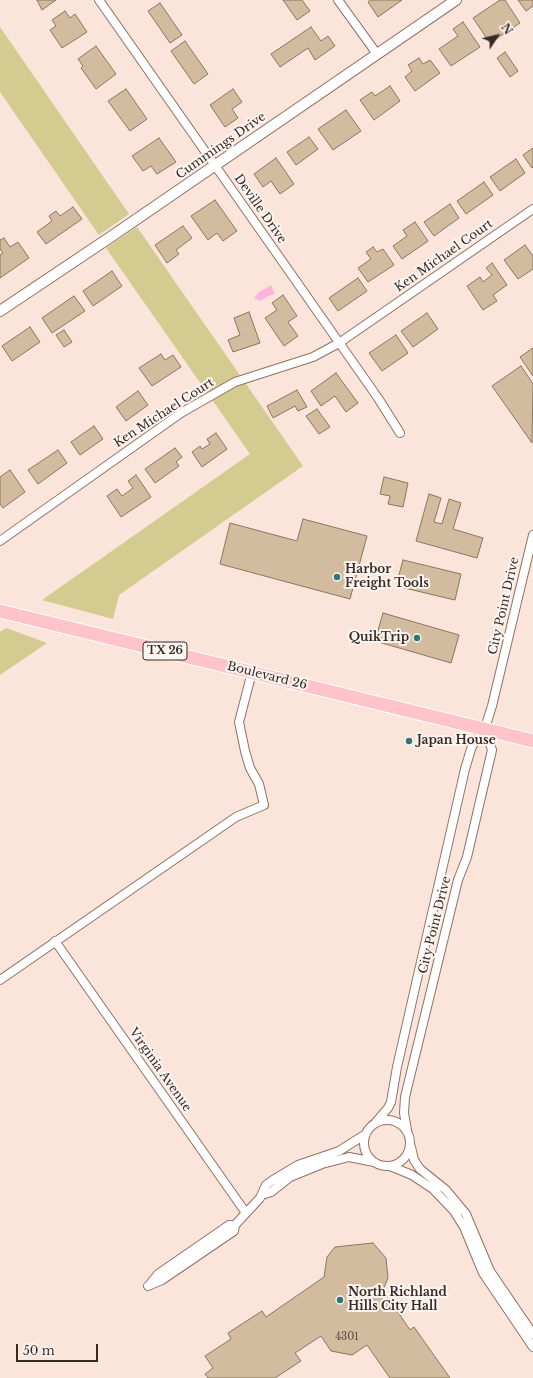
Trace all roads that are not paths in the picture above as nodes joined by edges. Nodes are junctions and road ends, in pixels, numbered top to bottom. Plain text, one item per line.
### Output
1 (99, 0) edge
2 (338, 0) edge
3 (456, 0) edge
4 (377, 54) junction
5 (215, 166) junction
6 (533, 209) edge
7 (0, 311) edge
8 (339, 343) junction
9 (400, 433) dead end
10 (533, 536) edge
11 (0, 541) edge
12 (0, 611) edge
13 (252, 672) junction
14 (485, 728) junction
15 (533, 741) edge
16 (55, 941) junction
17 (0, 980) edge
18 (376, 1122) junction
19 (407, 1130) junction
20 (366, 1134) junction
21 (410, 1147) junction
22 (374, 1162) junction
23 (390, 1166) junction
24 (262, 1195) junction
25 (246, 1213) junction
26 (235, 1225) junction
27 (533, 1334) edge
28 (533, 1347) edge

1 - 5 street, Deville Drive
2 - 4 street
3 - 4 street, Cummings Drive
4 - 5 street, Cummings Drive
5 - 7 street, Cummings Drive
5 - 8 street, Deville Drive
6 - 8 street, Ken Michael Court
8 - 9 street, Deville Drive
8 - 11 street, Ken Michael Court
10 - 14 street, City Point Drive
12 - 13 main road, Boulevard 26 / TX 26
13 - 14 main road, Boulevard 26 / TX 26
13 - 16 street
14 - 15 main road, Boulevard 26 / TX 26
14 - 18 street, City Point Drive
14 - 19 street, City Point Drive
16 - 17 street
16 - 25 street, Virginia Avenue
18 - 19 street
18 - 20 street
19 - 21 street
20 - 22 street
20 - 24 street
21 - 23 street
21 - 27 street
22 - 23 street
22 - 24 street
23 - 28 street
24 - 25 street
25 - 26 street
26 - 26 street

